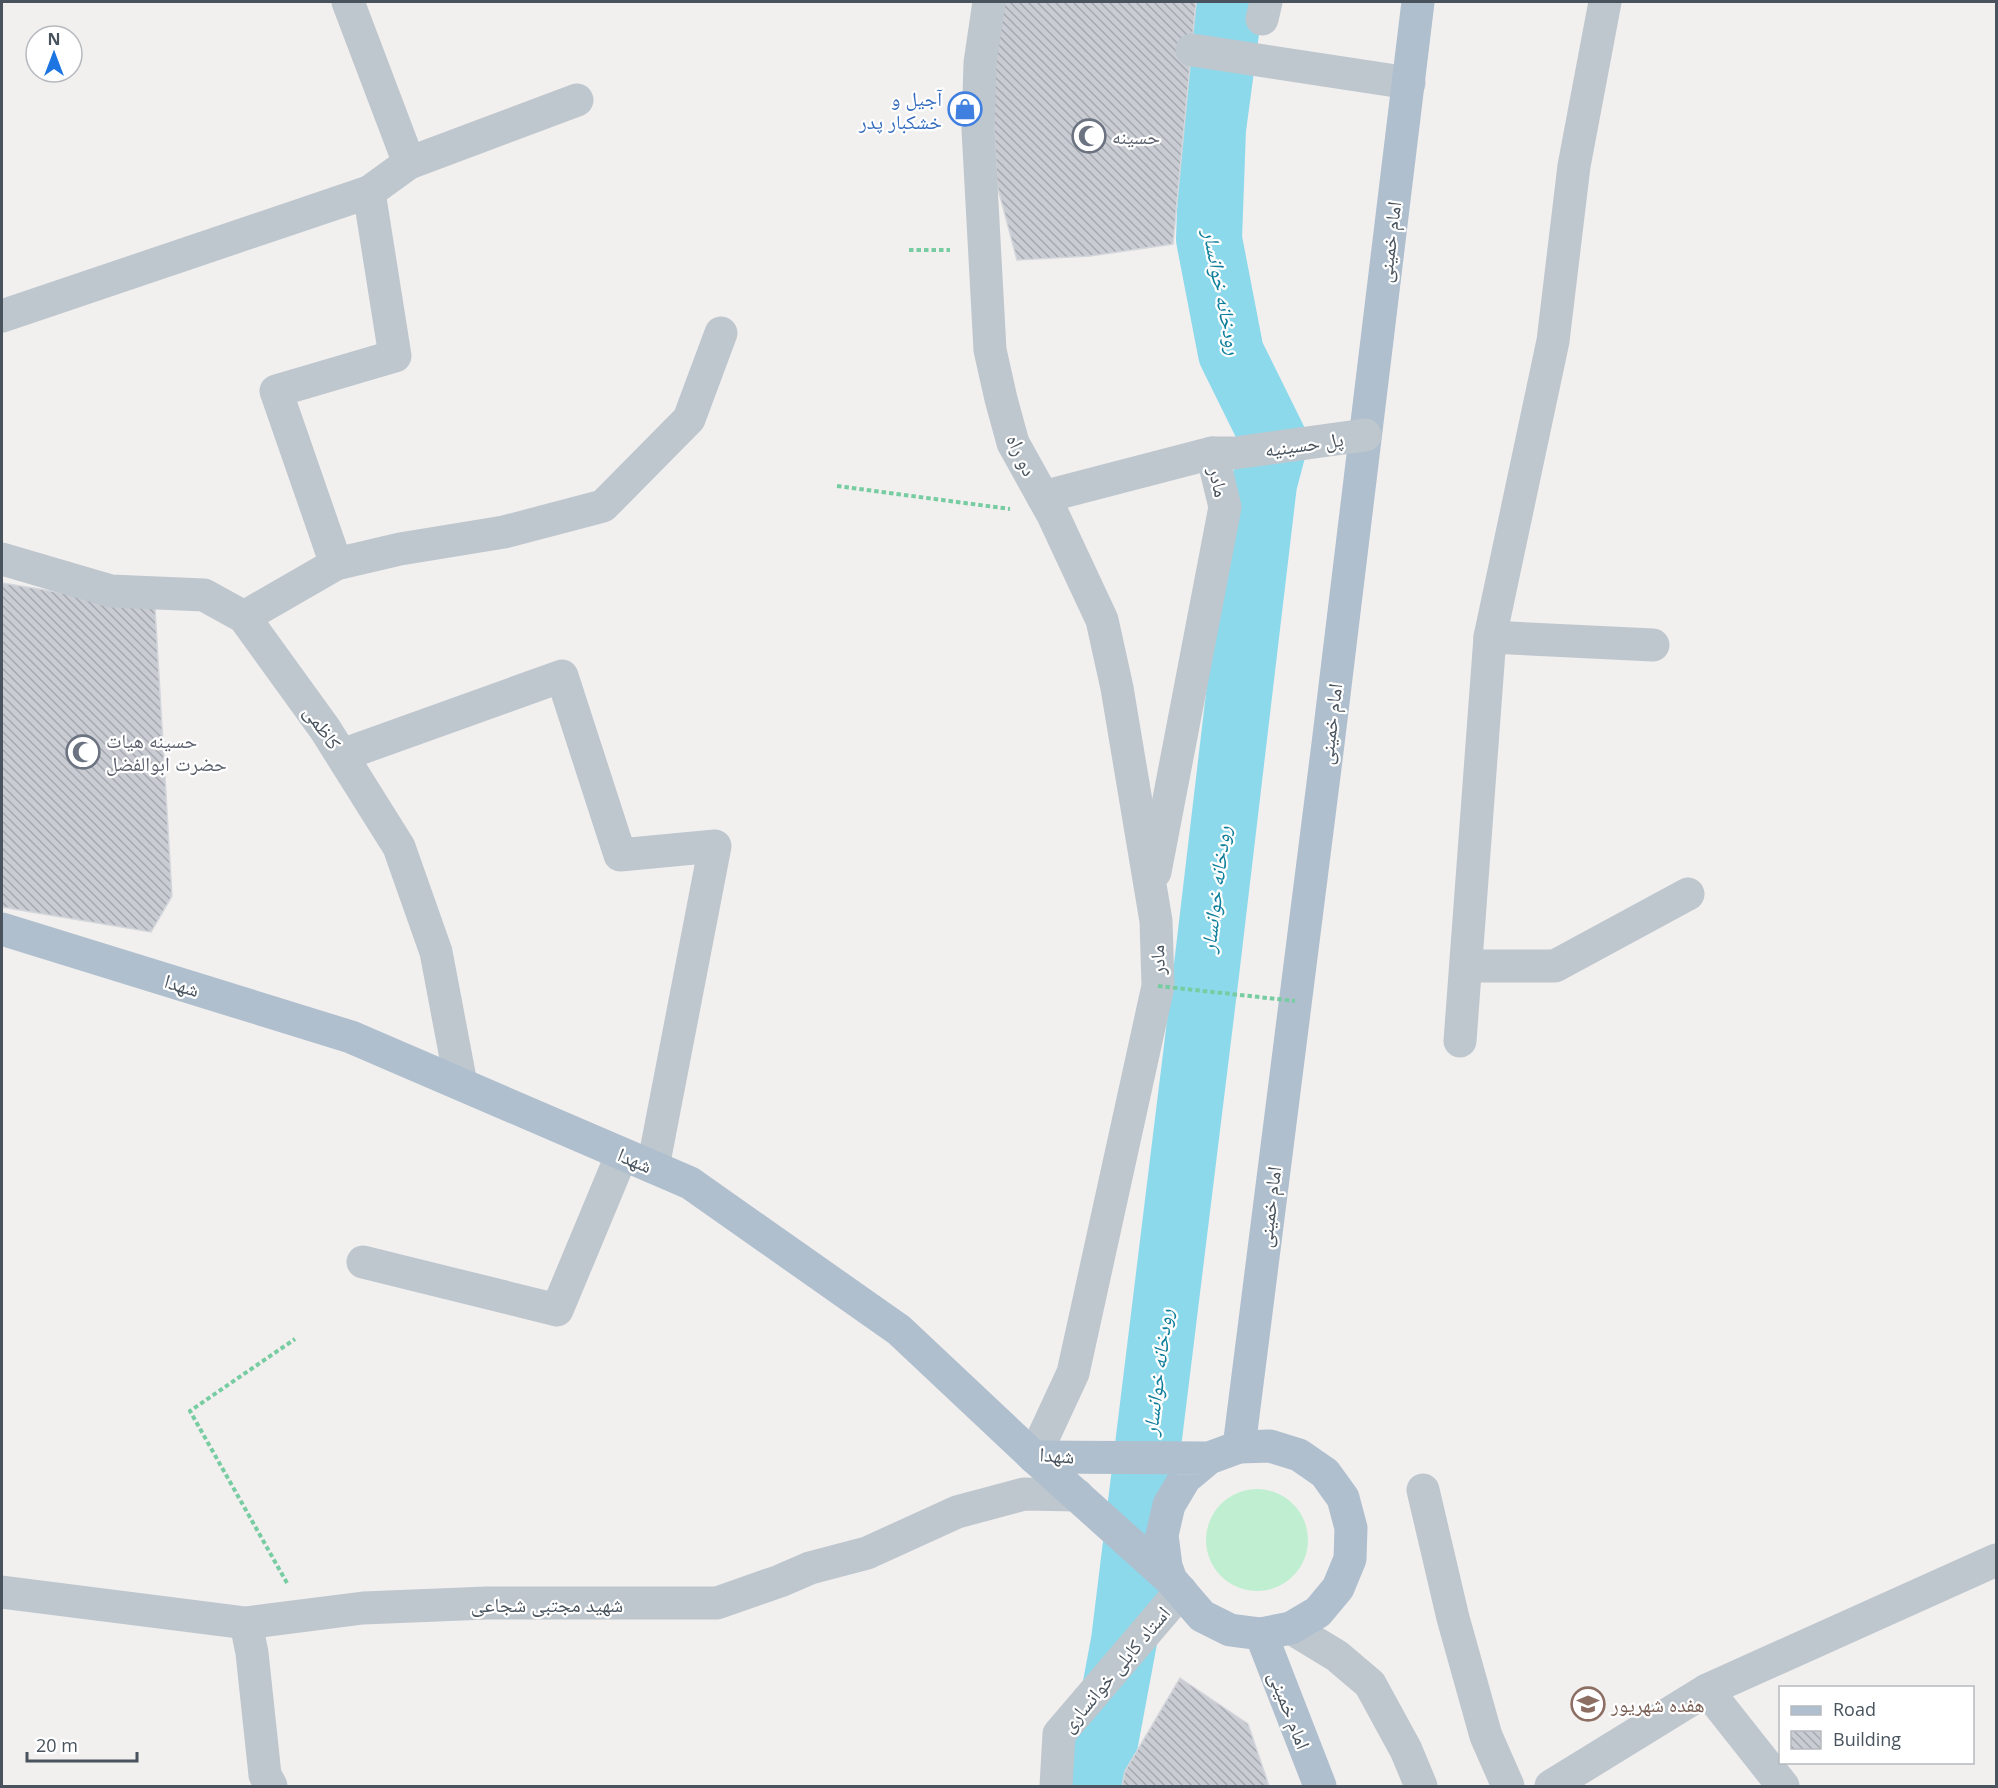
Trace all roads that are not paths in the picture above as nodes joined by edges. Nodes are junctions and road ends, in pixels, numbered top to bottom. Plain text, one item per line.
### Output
1 (348, 2) edge
2 (989, 2) edge
3 (1418, 2) edge
4 (1605, 2) edge
5 (1192, 50) dead end
6 (1409, 83) junction
7 (577, 100) dead end
8 (409, 163) junction
9 (369, 192) junction
10 (2, 316) edge
11 (721, 333) dead end
12 (1365, 435) junction
13 (1227, 453) junction
14 (1048, 506) junction
15 (2, 559) edge
16 (336, 564) junction
17 (244, 617) junction
18 (1490, 637) junction
19 (1653, 645) dead end
20 (342, 755) junction
21 (1151, 892) junction
22 (1688, 894) dead end
23 (2, 929) edge
24 (1466, 966) junction
25 (1460, 1041) dead end
26 (461, 1084) junction
27 (622, 1154) junction
28 (653, 1167) junction
29 (363, 1262) dead end
30 (1224, 1452) junction
31 (1034, 1457) junction
32 (1423, 1490) dead end
33 (1077, 1495) junction
34 (1996, 1560) edge
35 (1176, 1585) junction
36 (2, 1592) edge
37 (246, 1623) junction
38 (1276, 1631) junction
39 (1707, 1690) junction
40 (271, 1786) edge
41 (1056, 1786) edge
42 (1320, 1786) edge
43 (1421, 1786) edge
44 (1508, 1786) edge
45 (1551, 1786) edge
46 (1784, 1786) edge

1 - 8 street
2 - 14 street, دو راه
3 - 6 main road, امام خمینی
4 - 18 street
5 - 6 street
6 - 12 main road, امام خمینی
7 - 8 street
8 - 9 street
9 - 10 street
9 - 16 street
11 - 16 street
12 - 13 street, پل حسینیه, bridge
12 - 30 main road, امام خمینی
13 - 14 street, پل حسینیه
13 - 21 street, مادر
14 - 21 street, دو راه
15 - 17 street, کاظمی
16 - 17 street
17 - 20 street, کاظمی
18 - 19 street
18 - 24 street
20 - 26 street, کاظمی
20 - 28 street
21 - 31 street, مادر
22 - 24 street
23 - 26 main road, شهدا
24 - 25 street
26 - 27 main road, شهدا
27 - 28 main road, شهدا
27 - 29 street
28 - 31 main road, شهدا
30 - 31 main road, شهدا
30 - 35 main road
30 - 38 main road
31 - 33 main road
32 - 44 street
33 - 35 main road
33 - 37 street, شهید مجتبی شجاعی
34 - 39 street
35 - 38 main road
35 - 41 street, استاد کابلی خوانساری
36 - 37 street, شهید مجتبی شجاعی
37 - 40 street
38 - 42 main road, امام خمینی
38 - 43 street
39 - 45 street
39 - 46 street

